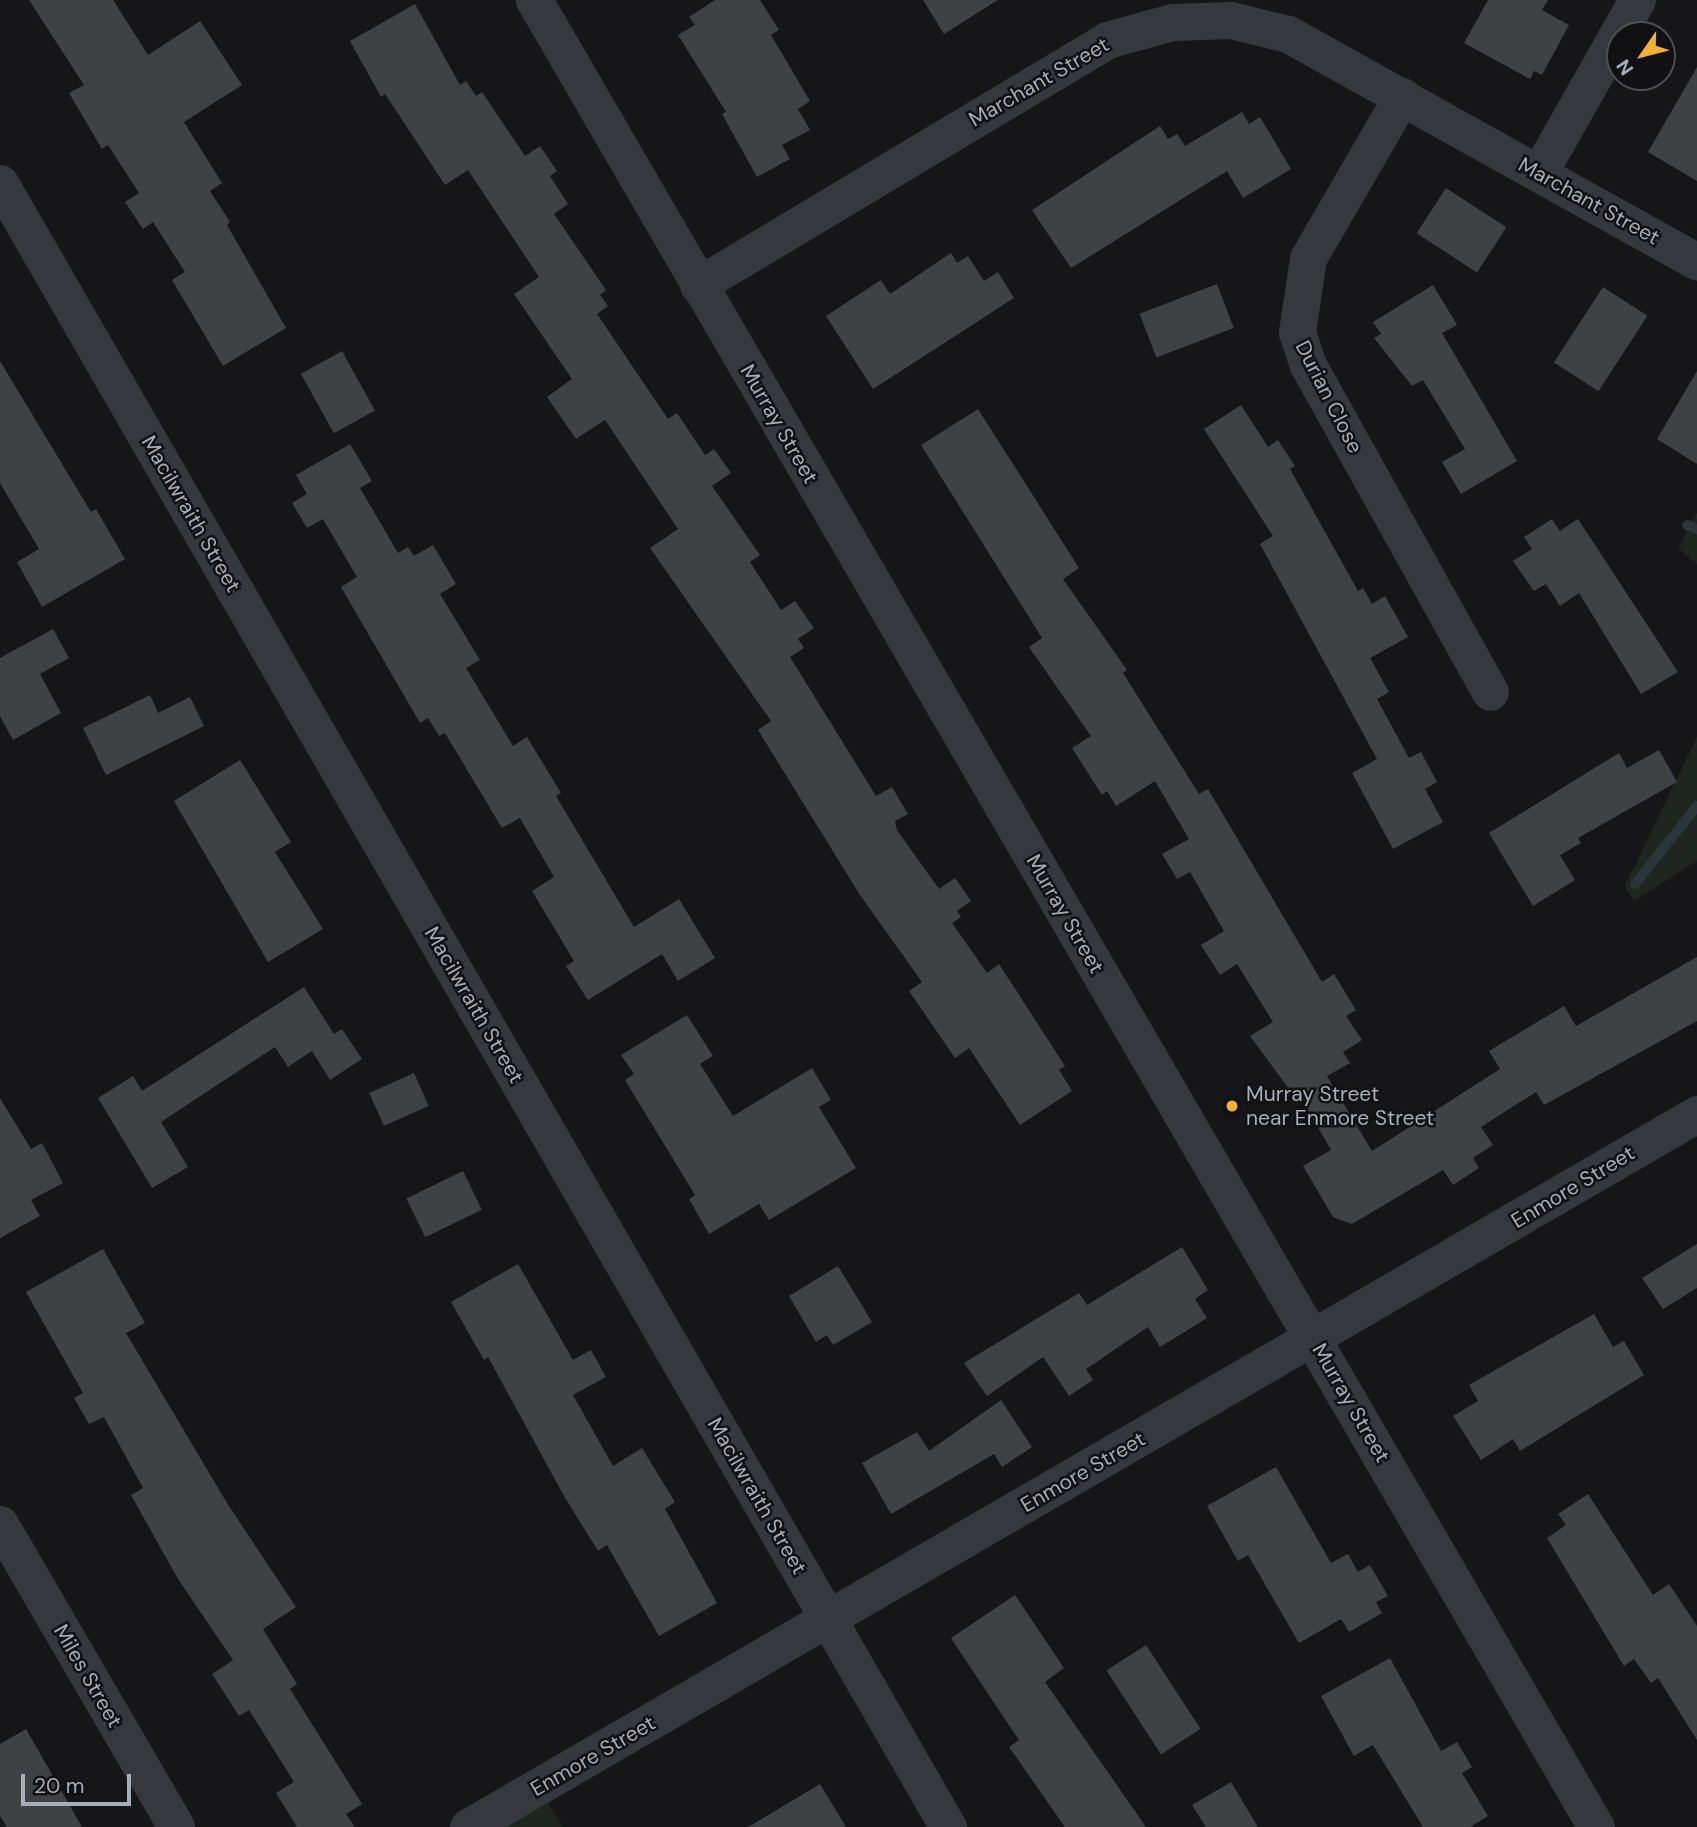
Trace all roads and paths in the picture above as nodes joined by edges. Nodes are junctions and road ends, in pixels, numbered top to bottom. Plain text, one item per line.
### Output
1 (534, 0) edge
2 (1637, 0) edge
3 (1402, 96) junction
4 (1539, 173) junction
5 (0, 183) edge
6 (1697, 262) edge
7 (698, 285) junction
8 (1490, 692) dead end
9 (1697, 1114) edge
10 (1315, 1340) junction
11 (0, 1524) edge
12 (827, 1617) junction
13 (176, 1827) edge
14 (468, 1827) edge
15 (948, 1827) edge
16 (1596, 1827) edge

1 - 7 street, Murray Street
2 - 4 street
3 - 4 street, Marchant Street
3 - 7 street, Marchant Street
3 - 8 street, Durian Close
4 - 6 street, Marchant Street
5 - 12 street, Macilwraith Street
7 - 10 street, Murray Street
9 - 10 street, Enmore Street
10 - 12 street, Enmore Street
10 - 16 street, Murray Street
11 - 13 street, Miles Street
12 - 14 street, Enmore Street
12 - 15 street, Macilwraith Street

